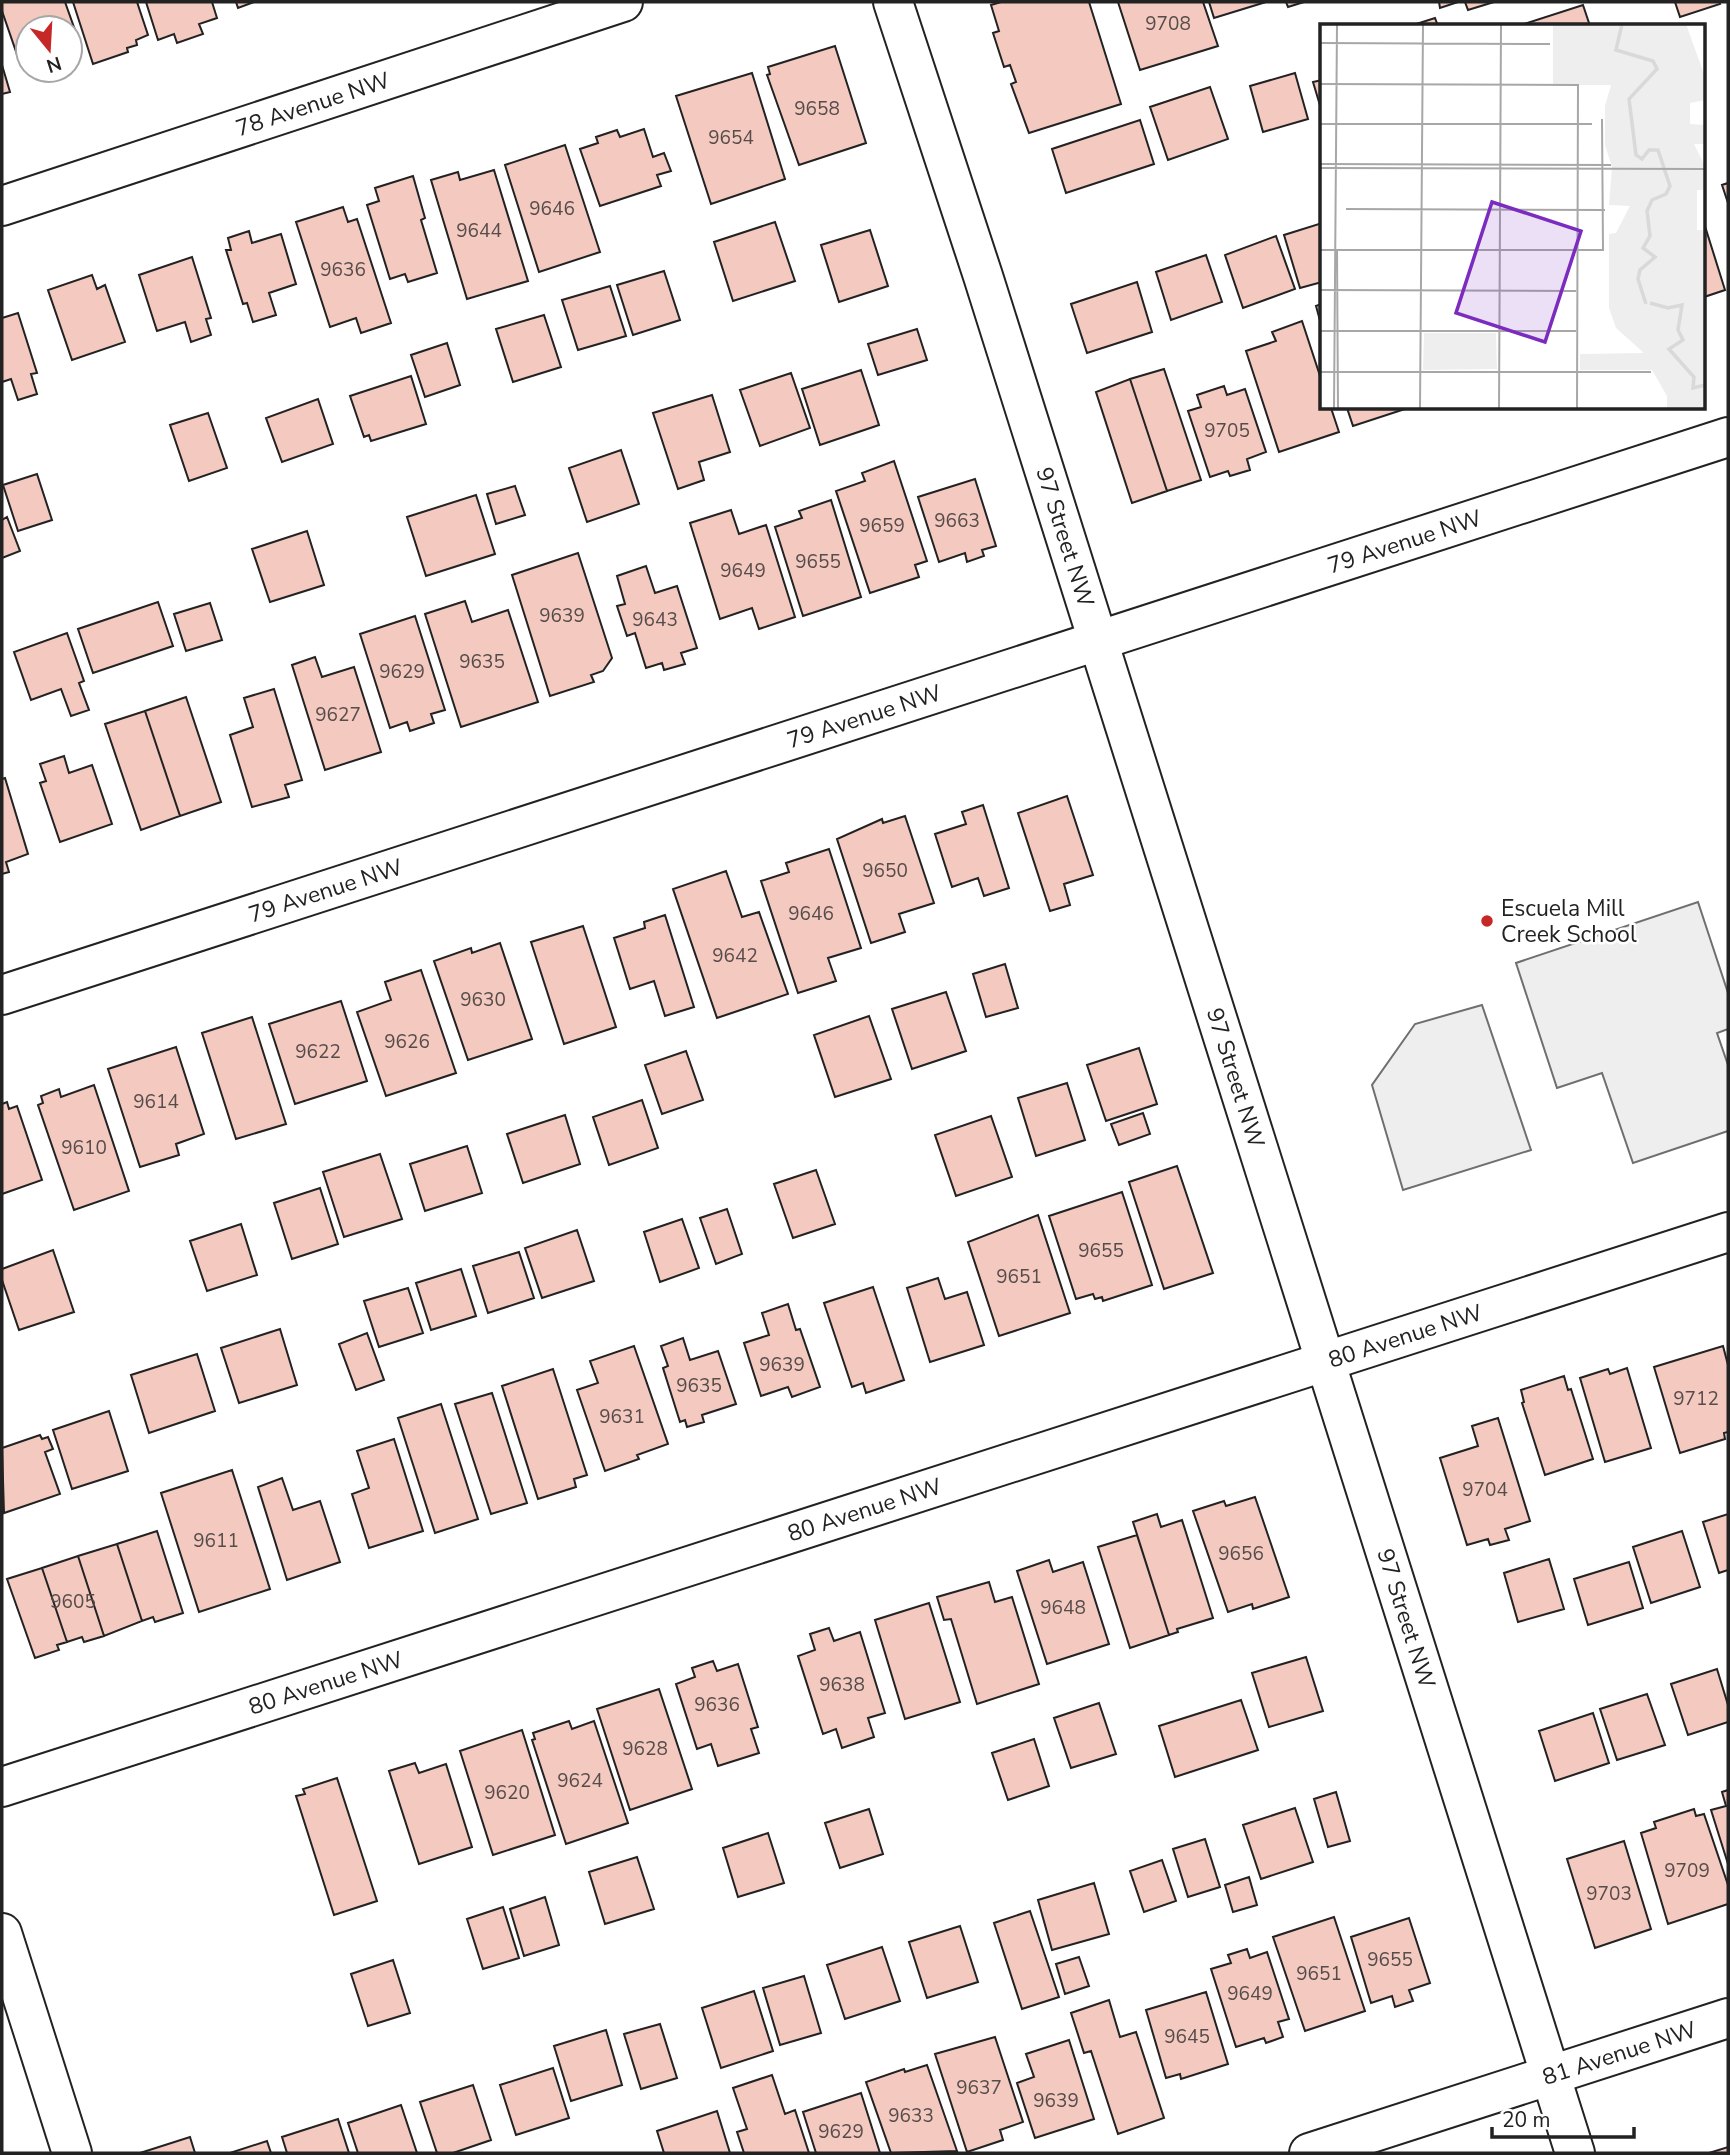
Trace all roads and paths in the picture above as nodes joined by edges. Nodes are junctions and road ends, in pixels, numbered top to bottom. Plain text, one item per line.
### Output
1 (623, 2) edge
2 (892, 2) edge
3 (2, 206) edge
4 (1728, 437) edge
5 (1099, 641) junction
6 (2, 995) edge
7 (1728, 1232) edge
8 (1326, 1363) junction
9 (2, 1787) edge
10 (2, 1933) edge
11 (1728, 2018) edge
12 (1550, 2075) junction
13 (72, 2153) edge
14 (1309, 2153) edge
15 (1575, 2153) edge

1 - 3 street, 78 Avenue NW
2 - 5 street, 97 Street NW
4 - 5 street, 79 Avenue NW
5 - 6 street, 79 Avenue NW
5 - 8 street, 97 Street NW
7 - 8 street, 80 Avenue NW
8 - 9 street, 80 Avenue NW
8 - 12 street, 97 Street NW
10 - 13 street
11 - 12 street, 81 Avenue NW
12 - 14 street, 81 Avenue NW
12 - 15 street, 97 Street NW

